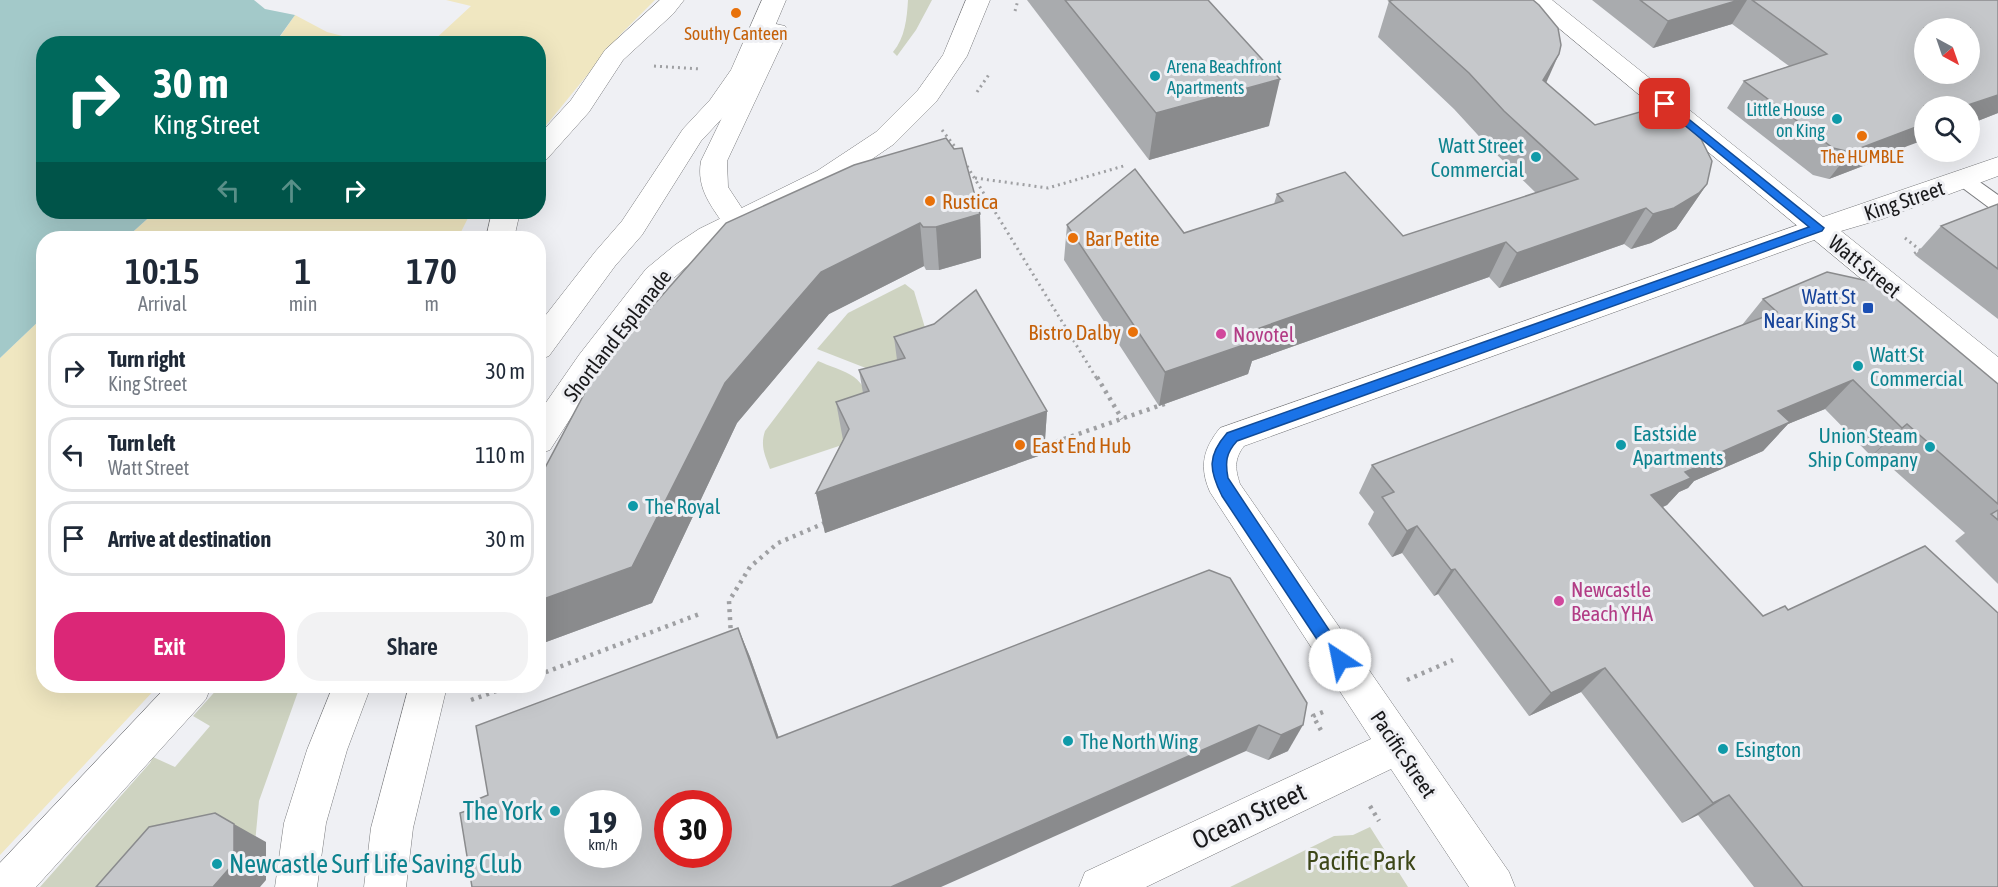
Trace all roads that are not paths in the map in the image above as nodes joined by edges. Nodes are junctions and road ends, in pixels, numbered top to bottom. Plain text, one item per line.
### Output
1 (672, 0) edge
2 (774, 0) edge
3 (978, 0) edge
4 (1537, 0) edge
5 (776, 31) dead end
6 (546, 144) edge
7 (1998, 166) edge
8 (1963, 179) junction
9 (1998, 204) edge
10 (737, 222) junction
11 (1818, 228) junction
12 (546, 337) edge
13 (1998, 374) edge
14 (546, 429) edge
15 (1232, 437) joint
16 (186, 693) edge
17 (349, 693) edge
18 (446, 694) edge
19 (1398, 746) junction
20 (7, 887) edge
21 (296, 887) edge
22 (385, 887) edge
23 (1100, 887) edge
24 (1494, 887) edge

1 - 6 street
2 - 12 street
3 - 10 street, Shortland Esplanade
4 - 11 street, Watt Street
5 - 10 street
7 - 8 street, King Street
8 - 9 lane
8 - 11 street, King Street
10 - 14 street, Shortland Esplanade
11 - 13 street, Watt Street
11 - 15 street, King Street
15 - 19 street, Pacific Street
16 - 20 street
17 - 21 street
18 - 22 street
19 - 23 street, Ocean Street
19 - 24 street, Pacific Street

